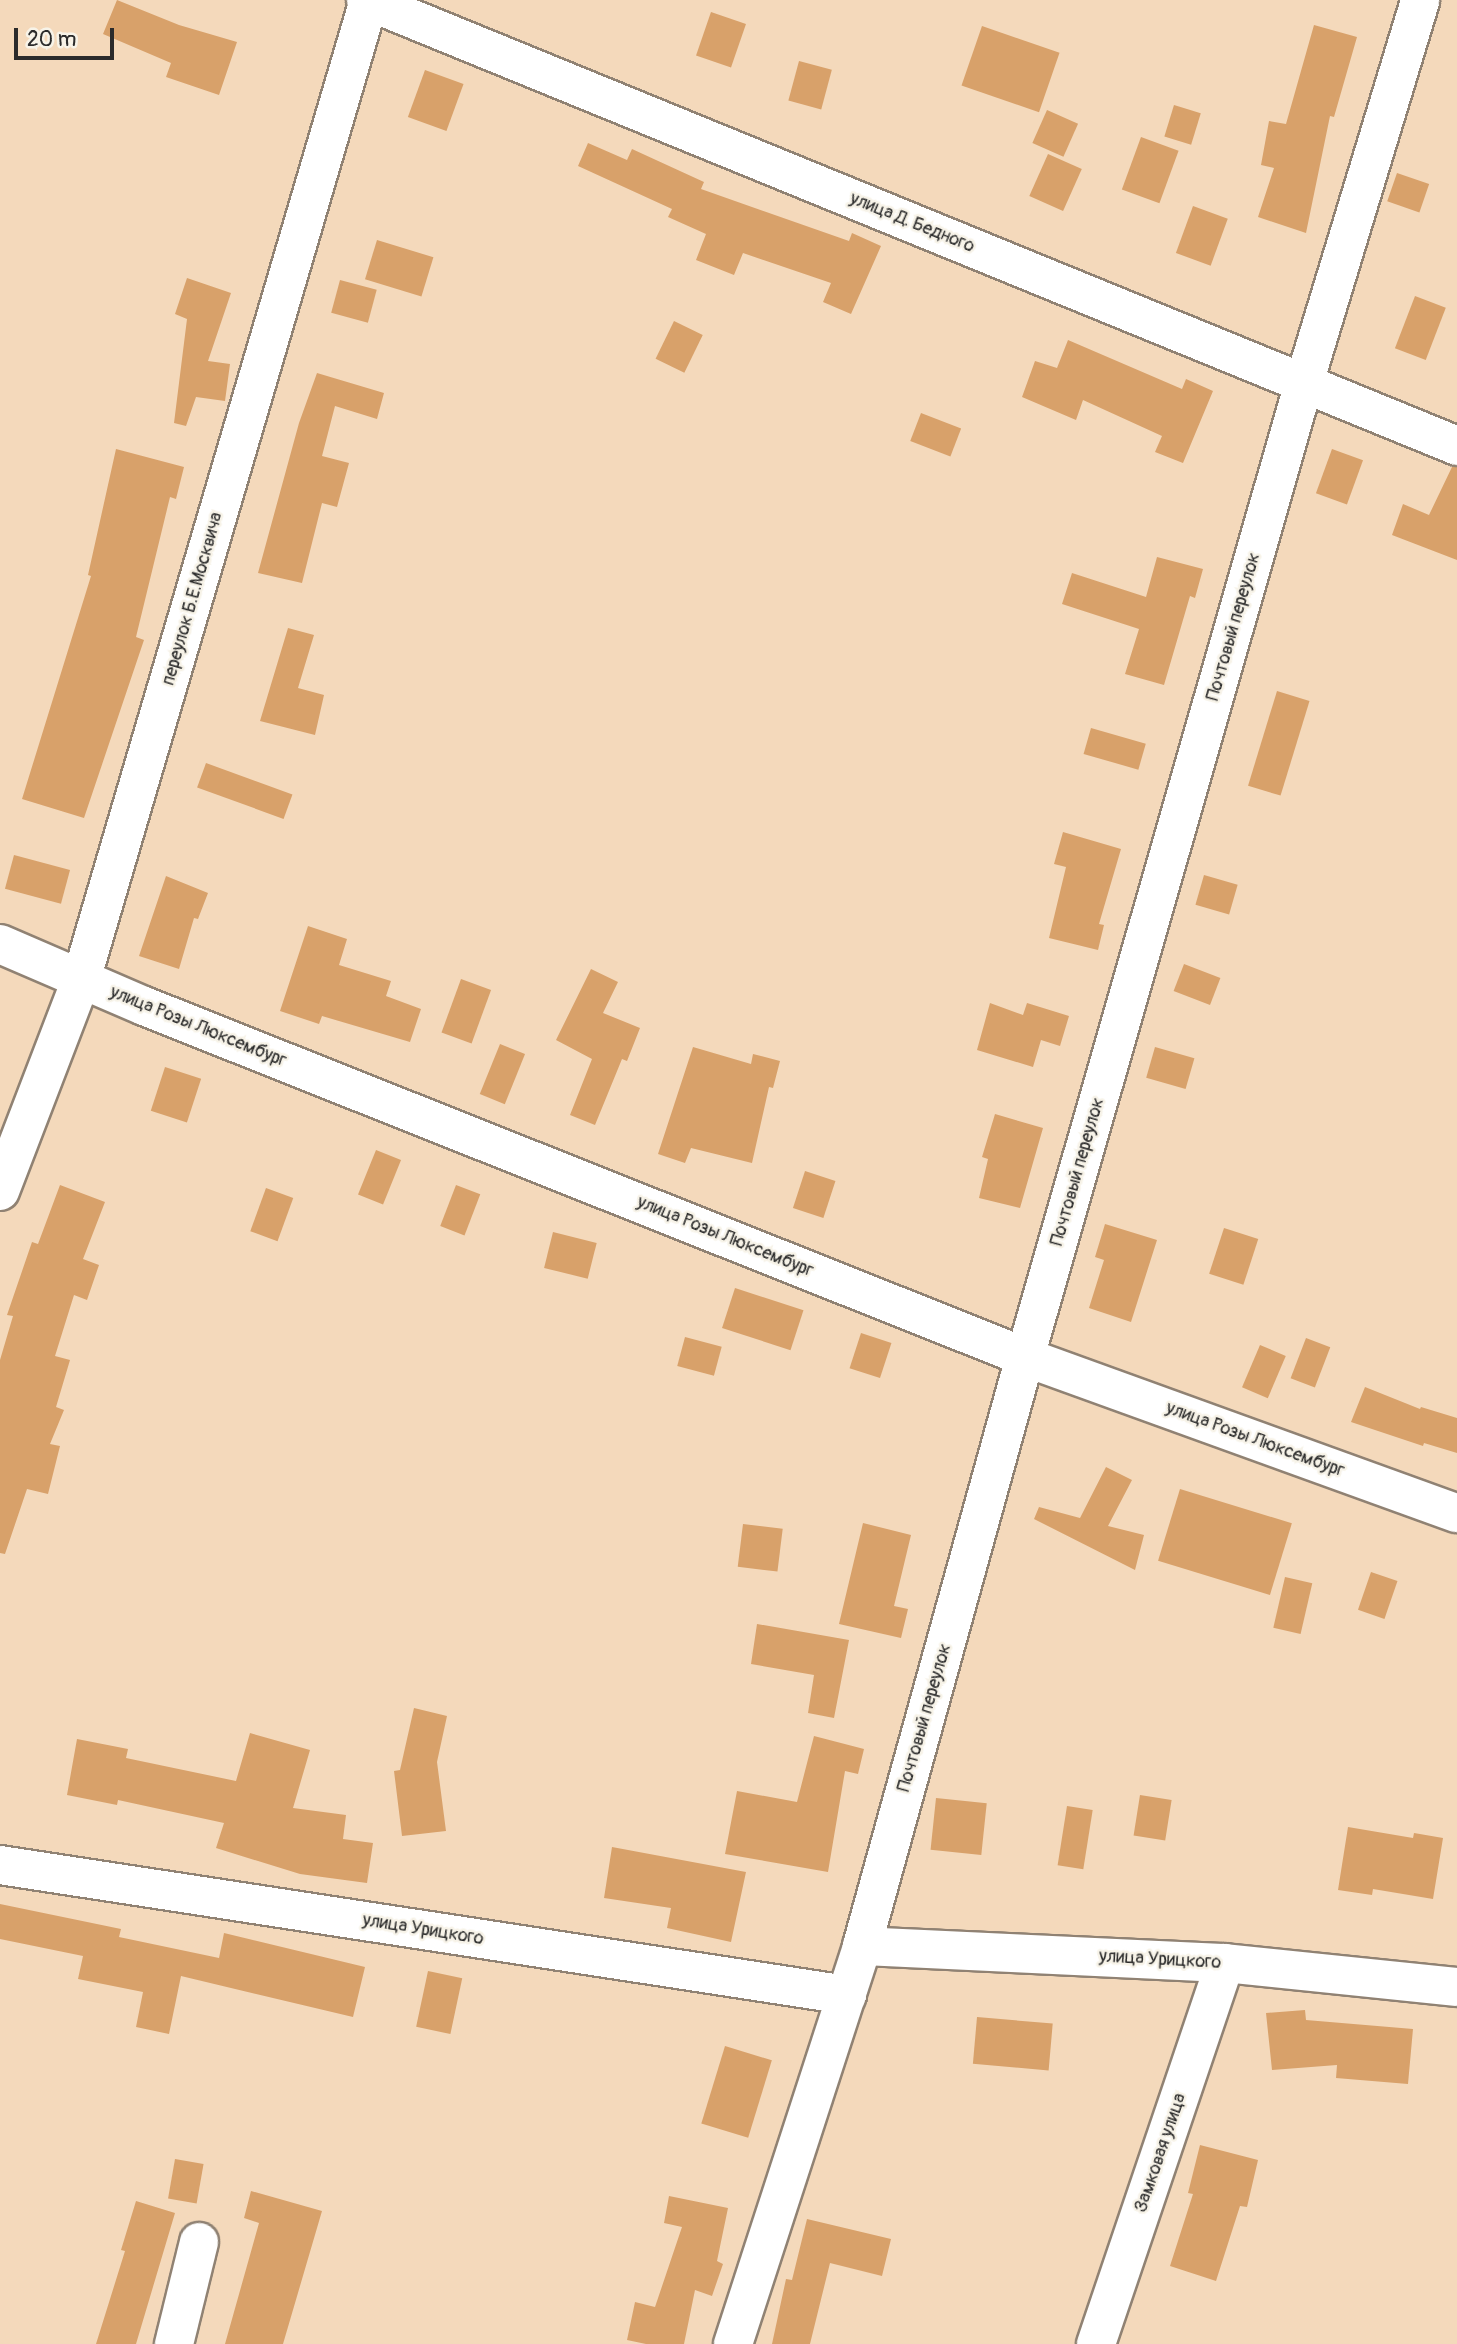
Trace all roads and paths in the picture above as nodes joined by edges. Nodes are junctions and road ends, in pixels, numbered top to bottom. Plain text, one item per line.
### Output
1 (368, 0) edge
2 (1420, 0) edge
3 (1304, 383) junction
4 (1457, 446) edge
5 (0, 944) edge
6 (81, 980) junction
7 (0, 1191) edge
8 (1025, 1357) junction
9 (1457, 1513) edge
10 (0, 1865) edge
11 (862, 1946) junction
12 (1225, 1963) junction
13 (1457, 1987) edge
14 (847, 1995) junction
15 (199, 2242) dead end
16 (174, 2344) edge
17 (733, 2344) edge
18 (1096, 2344) edge

1 - 3 street, улица Д. Бедного
1 - 6 street, переулок Б.Е.Москвича
2 - 3 street, Почтовый переулок
3 - 4 street, улица Д. Бедного
3 - 8 street, Почтовый переулок
5 - 6 street, улица Розы Люксембург
6 - 7 street, переулок Б.Е.Москвича
6 - 8 street, улица Розы Люксембург
8 - 9 street, улица Розы Люксембург
8 - 11 street, Почтовый переулок
10 - 14 street, улица Урицкого
11 - 12 street, улица Урицкого
11 - 14 street, Почтовый переулок
12 - 13 street, улица Урицкого
12 - 18 street, Замковая улица
14 - 17 street, Почтовый переулок
15 - 16 street

